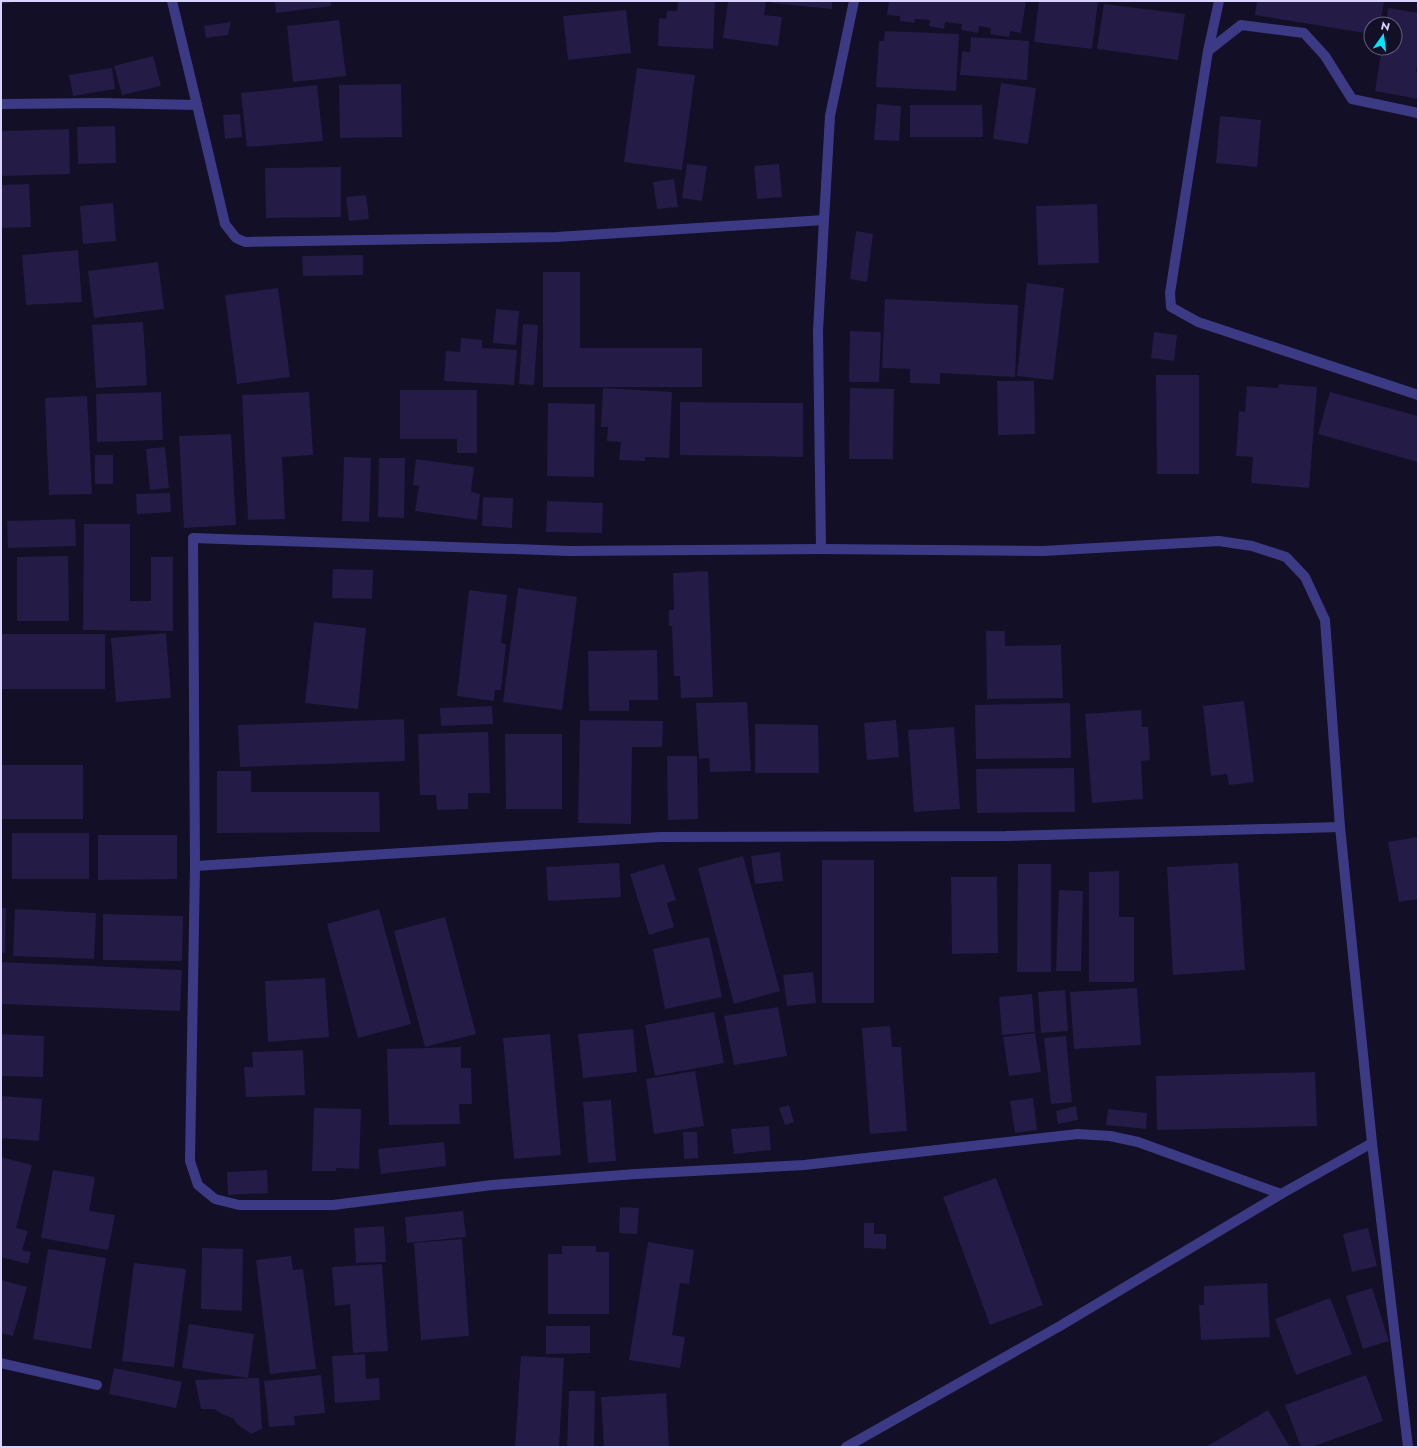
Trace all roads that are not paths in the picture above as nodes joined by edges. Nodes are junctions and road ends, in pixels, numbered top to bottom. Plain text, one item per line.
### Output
1 (172, 1) edge
2 (854, 1) edge
3 (1219, 1) edge
4 (1208, 51) junction
5 (1, 104) edge
6 (197, 105) junction
7 (1418, 113) edge
8 (824, 220) junction
9 (1418, 395) edge
10 (821, 549) junction
11 (1340, 827) junction
12 (196, 866) junction
13 (1372, 1143) junction
14 (1280, 1194) junction
15 (1, 1363) edge
16 (96, 1385) dead end
17 (846, 1447) edge
18 (1408, 1447) edge

1 - 6 street
2 - 8 street
3 - 4 street
4 - 7 street
4 - 9 street
5 - 6 street
6 - 8 street
8 - 10 street
10 - 11 street
10 - 12 street
11 - 12 street
11 - 13 street
12 - 14 street
13 - 14 street
13 - 18 street
14 - 17 street
15 - 16 street

